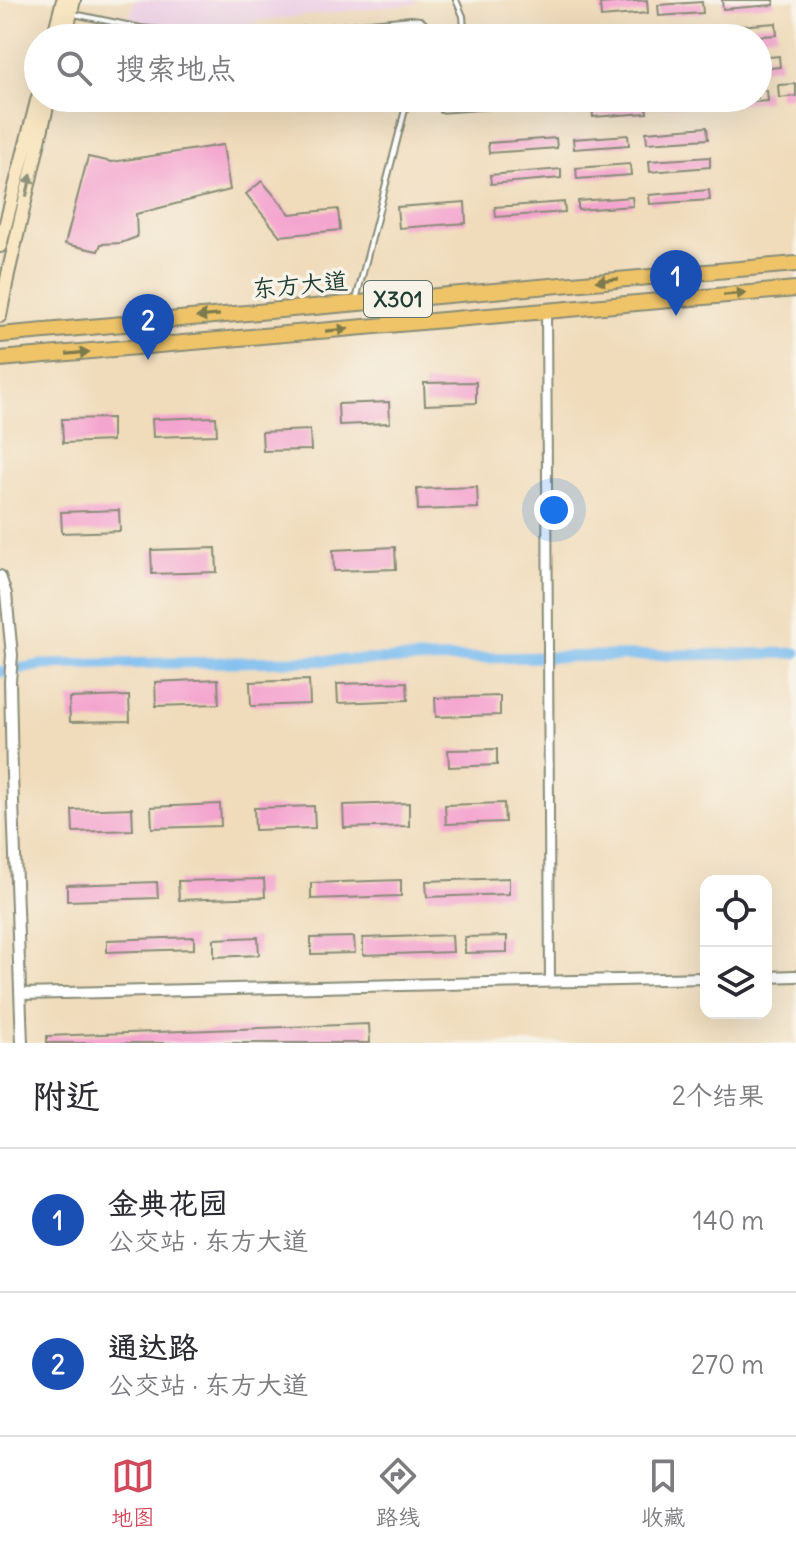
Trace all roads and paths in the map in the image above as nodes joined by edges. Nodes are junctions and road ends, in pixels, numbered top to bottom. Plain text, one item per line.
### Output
1 (63, 0) edge
2 (456, 0) edge
3 (73, 7) edge
4 (57, 24) edge
5 (128, 24) edge
6 (360, 24) edge
7 (424, 24) edge
8 (464, 24) edge
9 (34, 112) edge
10 (46, 112) edge
11 (404, 112) edge
12 (0, 246) edge
13 (796, 264) edge
14 (796, 289) edge
15 (355, 303) junction
16 (546, 311) junction
17 (0, 316) edge
18 (0, 335) edge
19 (0, 359) edge
20 (0, 576) edge
21 (796, 976) edge
22 (772, 977) edge
23 (700, 978) edge
24 (550, 982) junction
25 (21, 994) junction
26 (22, 1043) edge

1 - 4 main road
2 - 8 lane
3 - 5 lane
6 - 7 lane
9 - 12 main road
17 -> 10 main road
11 - 15 lane
13 -> 15 main road, 东方大道 / X301
16 -> 14 main road, 东方大道 / X301
15 -> 18 main road, 东方大道 / X301
19 -> 16 main road, 东方大道 / X301
16 - 24 street
20 - 25 street
21 - 22 street
23 - 24 street
24 - 25 street
25 - 26 street

